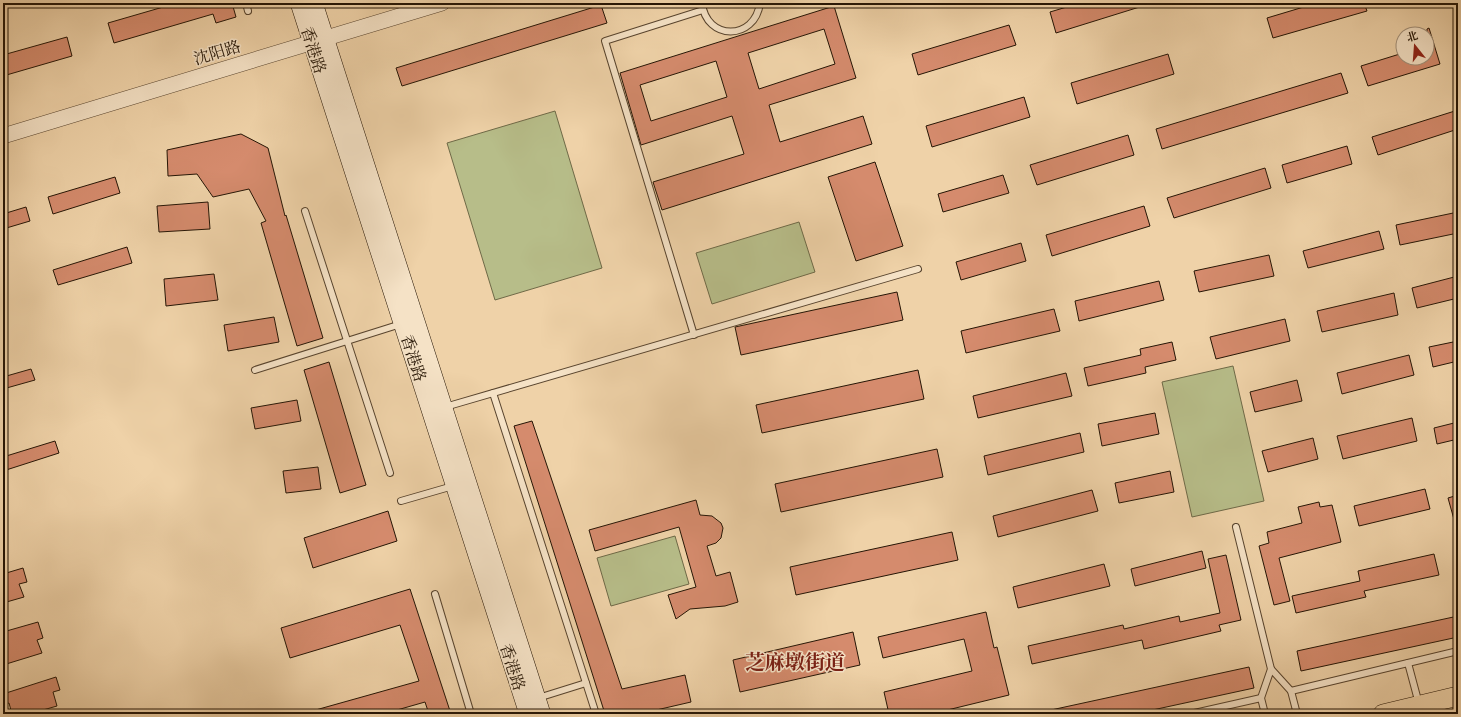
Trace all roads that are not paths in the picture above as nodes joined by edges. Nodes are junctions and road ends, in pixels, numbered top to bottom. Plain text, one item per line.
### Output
1 (246, 3) edge
2 (299, 3) edge
3 (314, 3) edge
4 (442, 3) edge
5 (702, 3) edge
6 (760, 3) edge
7 (702, 10) junction
8 (248, 11) dead end
9 (319, 40) junction
10 (3, 136) edge
11 (305, 211) dead end
12 (918, 270) dead end
13 (403, 324) junction
14 (694, 335) junction
15 (347, 341) junction
16 (255, 370) dead end
17 (493, 393) junction
18 (444, 408) junction
19 (390, 473) dead end
20 (455, 485) junction
21 (401, 502) dead end
22 (1236, 527) dead end
23 (435, 594) dead end
24 (1458, 651) edge
25 (1408, 663) junction
26 (1271, 669) junction
27 (586, 683) junction
28 (1291, 691) junction
29 (1458, 696) edge
30 (1261, 698) junction
31 (539, 706) edge
32 (1419, 706) junction
33 (1297, 713) edge
34 (471, 714) edge
35 (528, 714) edge
36 (596, 714) edge
37 (1190, 714) edge
38 (1265, 714) edge
39 (1287, 714) edge
40 (1384, 714) edge

1 - 8 lane
2 - 9 main road, 香港路
3 - 9 main road, 香港路
4 - 9 street, 沈阳路
5 - 7 lane
6 - 7 lane
7 - 14 lane
9 - 10 street, 沈阳路
9 - 13 main road, 香港路
9 - 18 main road, 香港路
11 - 15 lane
12 - 14 lane
13 - 15 lane
13 - 20 main road, 香港路
14 - 17 lane
15 - 16 lane
15 - 19 lane
17 - 18 lane
17 - 27 lane
18 - 31 main road, 香港路
20 - 21 lane
20 - 35 main road, 香港路
22 - 26 lane
23 - 34 lane
24 - 25 lane
25 - 28 lane
25 - 32 lane
26 - 28 lane
26 - 30 lane
27 - 31 lane
27 - 36 lane
28 - 33 lane
29 - 32 main road
30 - 37 lane
30 - 38 lane
32 - 40 main road
33 - 39 lane

